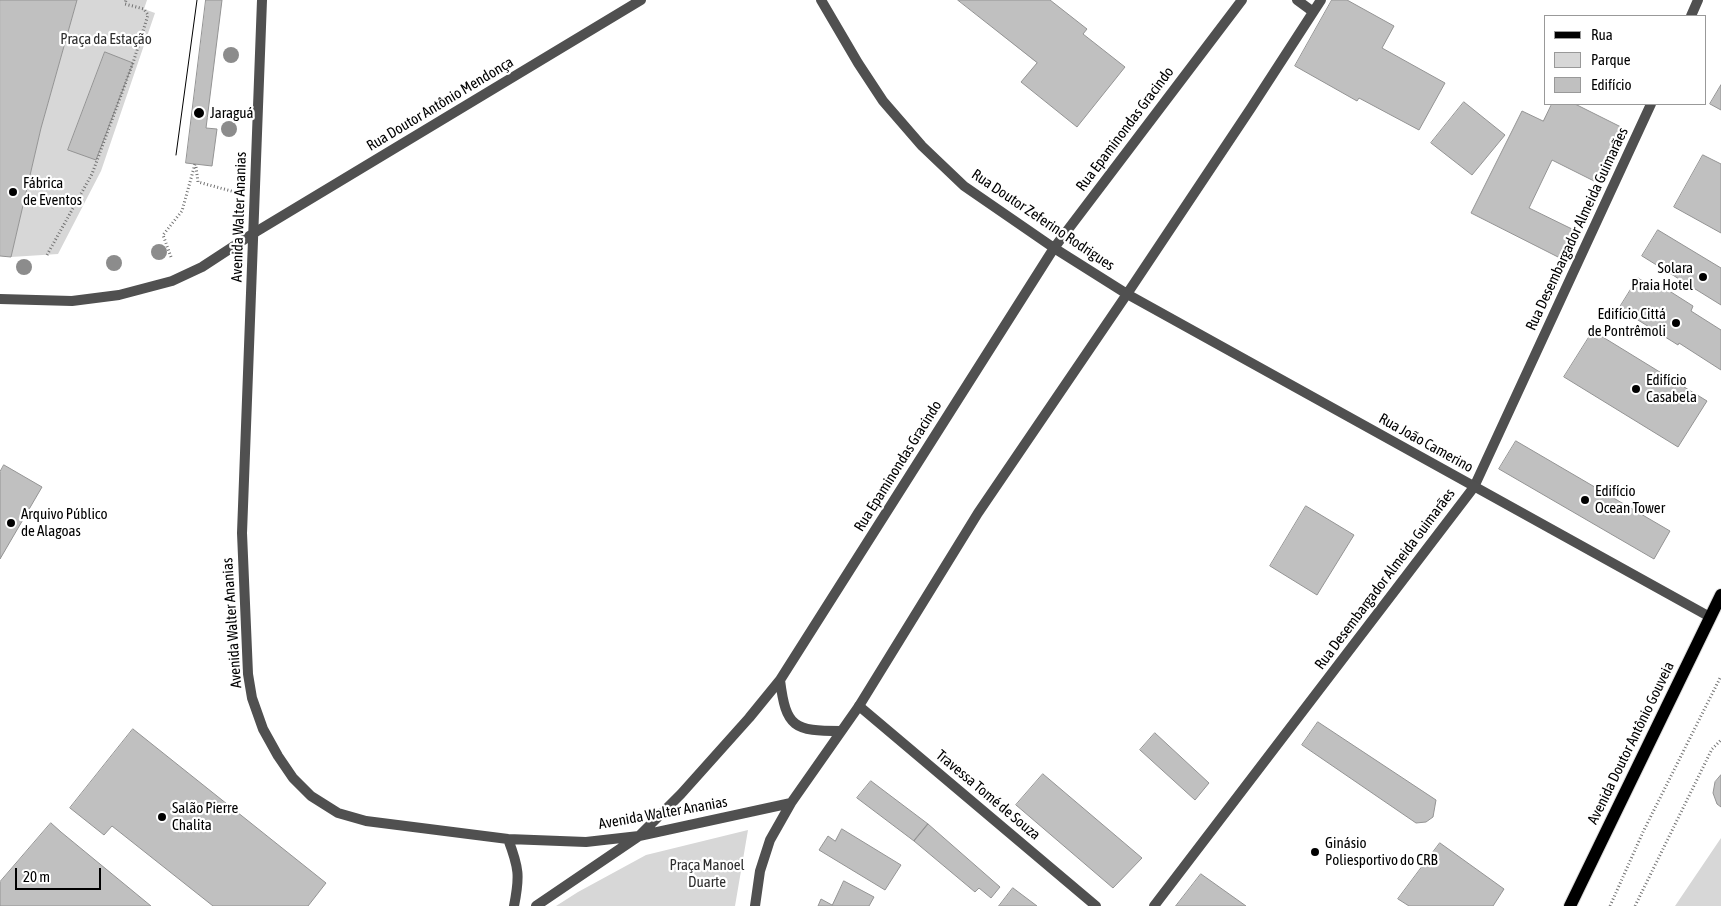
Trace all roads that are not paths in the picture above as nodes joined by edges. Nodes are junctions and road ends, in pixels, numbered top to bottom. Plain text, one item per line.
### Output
1 (262, 0) edge
2 (641, 0) edge
3 (821, 0) edge
4 (1242, 0) edge
5 (1297, 0) edge
6 (1321, 0) edge
7 (1698, 0) edge
8 (1312, 11) junction
9 (1691, 15) edge
10 (1650, 105) edge
11 (254, 233) junction
12 (1054, 248) junction
13 (1127, 294) junction
14 (0, 299) edge
15 (1474, 487) junction
16 (1721, 595) edge
17 (1710, 617) junction
18 (780, 680) junction
19 (859, 706) junction
20 (841, 731) junction
21 (791, 803) junction
22 (639, 836) junction
23 (508, 839) junction
24 (514, 906) edge
25 (536, 906) edge
26 (755, 906) edge
27 (1096, 906) edge
28 (1154, 906) edge
29 (1570, 906) edge

1 - 11 street, Avenida Walter Ananias
2 - 11 street, Rua Doutor Antônio Mendonça
3 - 12 street, Rua Doutor Zeferino Rodrigues
4 - 12 street, Rua Epaminondas Gracindo
5 - 8 street
6 - 8 street
7 - 9 street
8 - 13 street
10 - 15 street, Rua Desembargador Almeida Guimarães
11 - 14 street, Rua Doutor Antônio Mendonça
11 - 23 street, Avenida Walter Ananias
12 - 13 street, Rua Doutor Zeferino Rodrigues
12 - 18 street, Rua Epaminondas Gracindo
13 - 15 street, Rua João Camerino
13 - 19 street
15 - 17 street, Rua João Camerino
15 - 28 street, Rua Desembargador Almeida Guimarães
16 - 17 main road, Avenida Doutor Antônio Gouveia
17 - 29 main road, Avenida Doutor Antônio Gouveia
18 - 20 street
18 - 22 street, Rua Epaminondas Gracindo
19 - 20 street
19 - 27 street, Travessa Tomé de Souza
20 - 21 street
21 - 22 street, Avenida Walter Ananias
21 - 26 street
22 - 23 street, Avenida Walter Ananias
22 - 25 street, Rua Epaminondas Gracindo
23 - 24 street

